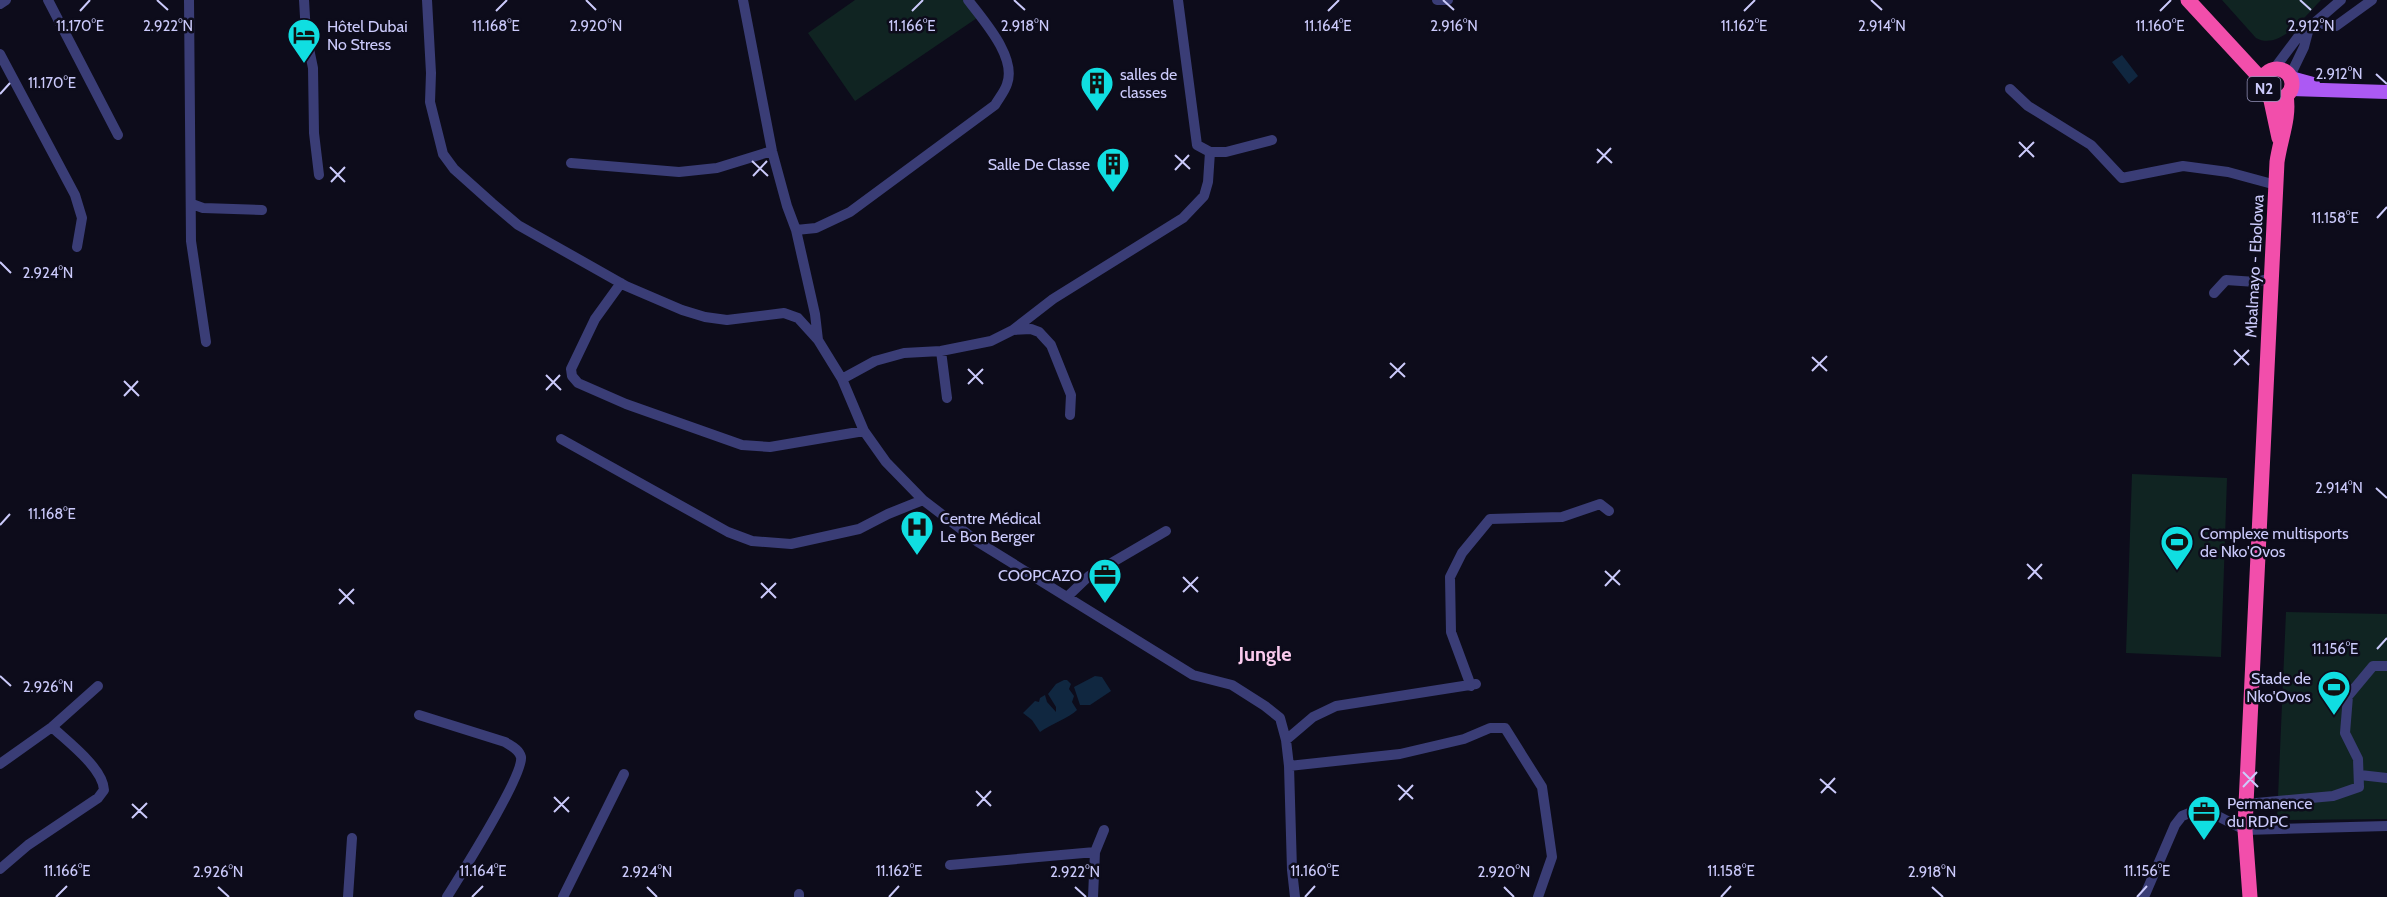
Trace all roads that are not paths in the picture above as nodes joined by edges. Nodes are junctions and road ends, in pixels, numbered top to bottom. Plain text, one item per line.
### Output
1 (6, 0) edge
2 (48, 0) edge
3 (189, 0) edge
4 (304, 0) edge
5 (427, 0) edge
6 (742, 0) edge
7 (968, 0) edge
8 (1178, 0) edge
9 (1437, 0) edge
10 (1448, 0) edge
11 (2188, 0) edge
12 (2341, 0) edge
13 (2372, 0) edge
14 (0, 4) edge
15 (2314, 24) junction
16 (0, 54) edge
17 (2269, 74) junction
18 (2286, 87) junction
19 (2010, 89) dead end
20 (2387, 92) edge
21 (118, 135) dead end
22 (1272, 140) dead end
23 (772, 151) junction
24 (1210, 152) junction
25 (571, 164) dead end
26 (319, 175) dead end
27 (2276, 185) junction
28 (192, 204) junction
29 (262, 210) dead end
30 (796, 230) junction
31 (77, 247) dead end
32 (2271, 278) junction
33 (621, 283) junction
34 (2214, 293) dead end
35 (1013, 330) junction
36 (818, 340) junction
37 (206, 342) dead end
38 (941, 351) junction
39 (842, 379) junction
40 (947, 398) dead end
41 (1070, 415) dead end
42 (864, 431) junction
43 (561, 439) dead end
44 (923, 500) junction
45 (1609, 511) dead end
46 (1166, 531) dead end
47 (1067, 597) junction
48 (2387, 666) edge
49 (98, 686) dead end
50 (419, 715) dead end
51 (52, 727) junction
52 (1286, 740) junction
53 (0, 764) edge
54 (1289, 766) junction
55 (624, 774) dead end
56 (2360, 775) dead end
57 (2387, 778) edge
58 (2246, 804) junction
59 (2387, 826) edge
60 (1104, 830) dead end
61 (2245, 830) junction
62 (352, 838) dead end
63 (1095, 852) junction
64 (950, 865) dead end
65 (0, 869) edge
66 (348, 897) edge
67 (447, 897) edge
68 (563, 897) edge
69 (1093, 897) edge
70 (1295, 897) edge
71 (1538, 897) edge
72 (2144, 897) edge
73 (2250, 897) edge

1 - 14 street
2 - 21 street
3 - 28 street
4 - 26 street
5 - 33 street
6 - 23 street
7 - 30 street
8 - 24 street
9 - 10 street
11 - 17 highway, N2
12 - 15 street
13 - 15 street
15 - 17 street
15 - 18 street
16 - 31 street
17 - 18 highway, N2
17 - 18 highway, Mbalmayo - Ebolowa / N2
18 - 20 main road
18 - 27 highway, Mbalmayo - Ebolowa / N2
19 - 27 street
22 - 24 street
23 - 25 street
23 - 30 street
24 - 35 street
27 - 32 highway, Mbalmayo - Ebolowa / N2
28 - 29 street
28 - 37 street
30 - 36 street
32 - 34 street
32 - 58 highway, Mbalmayo - Ebolowa / N2
33 - 36 street
33 - 42 street
35 - 38 street
35 - 41 street
36 - 39 street
38 - 39 street
38 - 40 street
39 - 42 street
42 - 44 street
43 - 44 street
44 - 47 street
45 - 52 street
46 - 47 street
47 - 52 street
48 - 58 street
49 - 51 street
50 - 67 street
51 - 53 street
51 - 65 street
52 - 54 street
54 - 70 street
54 - 71 street
55 - 68 street
56 - 57 street
58 - 61 highway, Mbalmayo - Ebolowa / N2
59 - 61 street
60 - 63 street
61 - 72 street
61 - 73 highway, Mbalmayo - Ebolowa / N2
62 - 66 street
63 - 64 street
63 - 69 street

